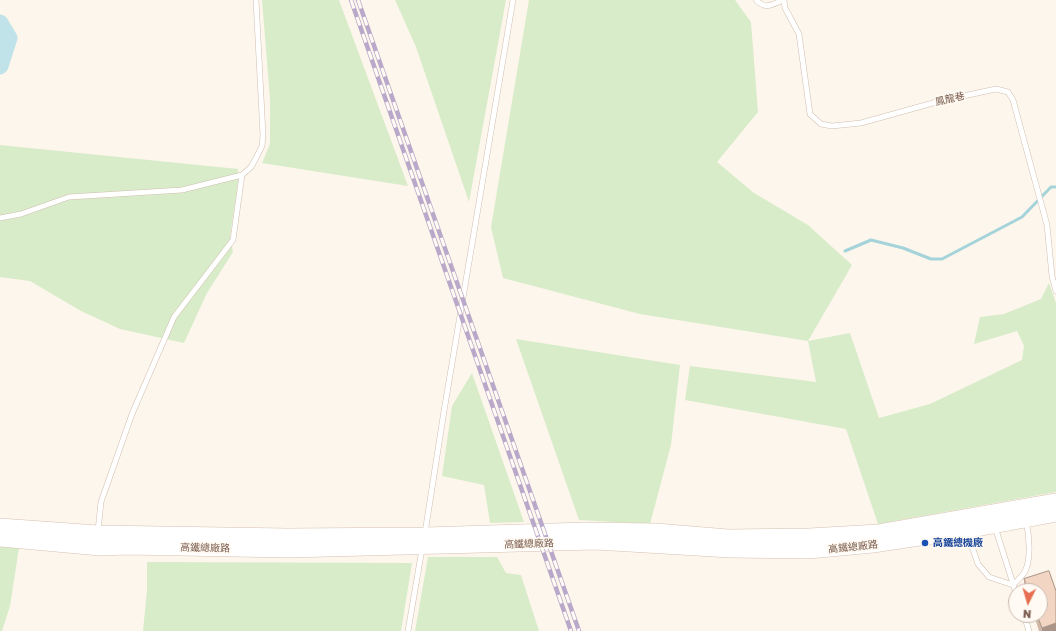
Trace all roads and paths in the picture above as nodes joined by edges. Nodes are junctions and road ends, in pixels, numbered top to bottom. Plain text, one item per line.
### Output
1 (256, 0) edge
2 (513, 0) edge
3 (756, 0) edge
4 (783, 0) edge
5 (242, 175) junction
6 (0, 218) edge
7 (1056, 291) edge
8 (1056, 501) edge
9 (1056, 514) edge
10 (992, 519) junction
11 (1025, 519) junction
12 (0, 526) edge
13 (966, 531) junction
14 (98, 533) junction
15 (0, 539) edge
16 (423, 541) junction
17 (1008, 583) edge
18 (1012, 583) edge
19 (1015, 583) edge
20 (408, 631) edge

1 - 5 lane
2 - 16 lane
3 - 4 lane, 鳳龍巷
4 - 7 lane, 鳳龍巷
5 - 6 lane
5 - 14 lane
8 - 10 street, 高鐵總廠路
9 - 11 street, 高鐵總廠路
10 - 11 street, 高鐵總廠路
10 - 13 street, 高鐵總廠路
10 - 16 street, 高鐵總廠路
10 - 18 lane
11 - 19 lane
12 - 14 street, 高鐵總廠路
13 - 16 street, 高鐵總廠路
13 - 17 lane
14 - 16 street, 高鐵總廠路
15 - 16 street, 高鐵總廠路
16 - 20 lane

